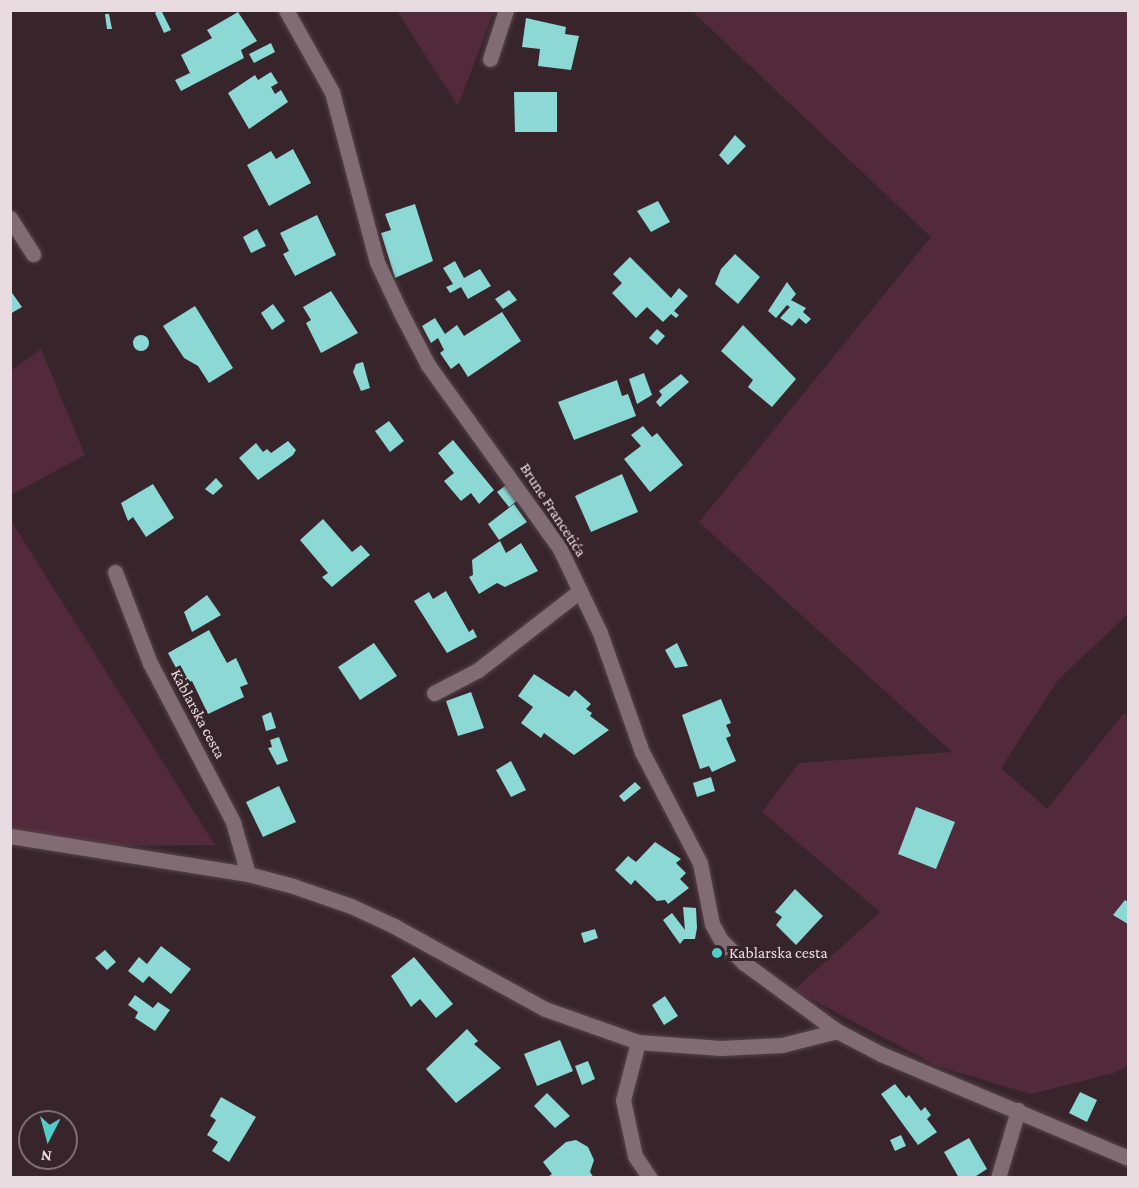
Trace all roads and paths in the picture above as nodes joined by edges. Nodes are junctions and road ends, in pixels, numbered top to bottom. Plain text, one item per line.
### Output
1 (286, 10) edge
2 (506, 10) edge
3 (490, 59) dead end
4 (10, 218) edge
5 (33, 254) dead end
6 (115, 572) dead end
7 (580, 591) junction
8 (434, 693) dead end
9 (10, 836) edge
10 (248, 874) junction
11 (837, 1031) junction
12 (638, 1042) junction
13 (1018, 1110) junction
14 (1128, 1158) edge
15 (650, 1178) edge
16 (998, 1178) edge

1 - 7 street, Brune Francetića
2 - 3 street
4 - 5 street
6 - 10 street, Kablarska cesta
7 - 8 street
7 - 11 street, Brune Francetića
9 - 10 street
10 - 12 street
11 - 12 street
11 - 13 street
12 - 15 street
13 - 14 street
13 - 16 street

